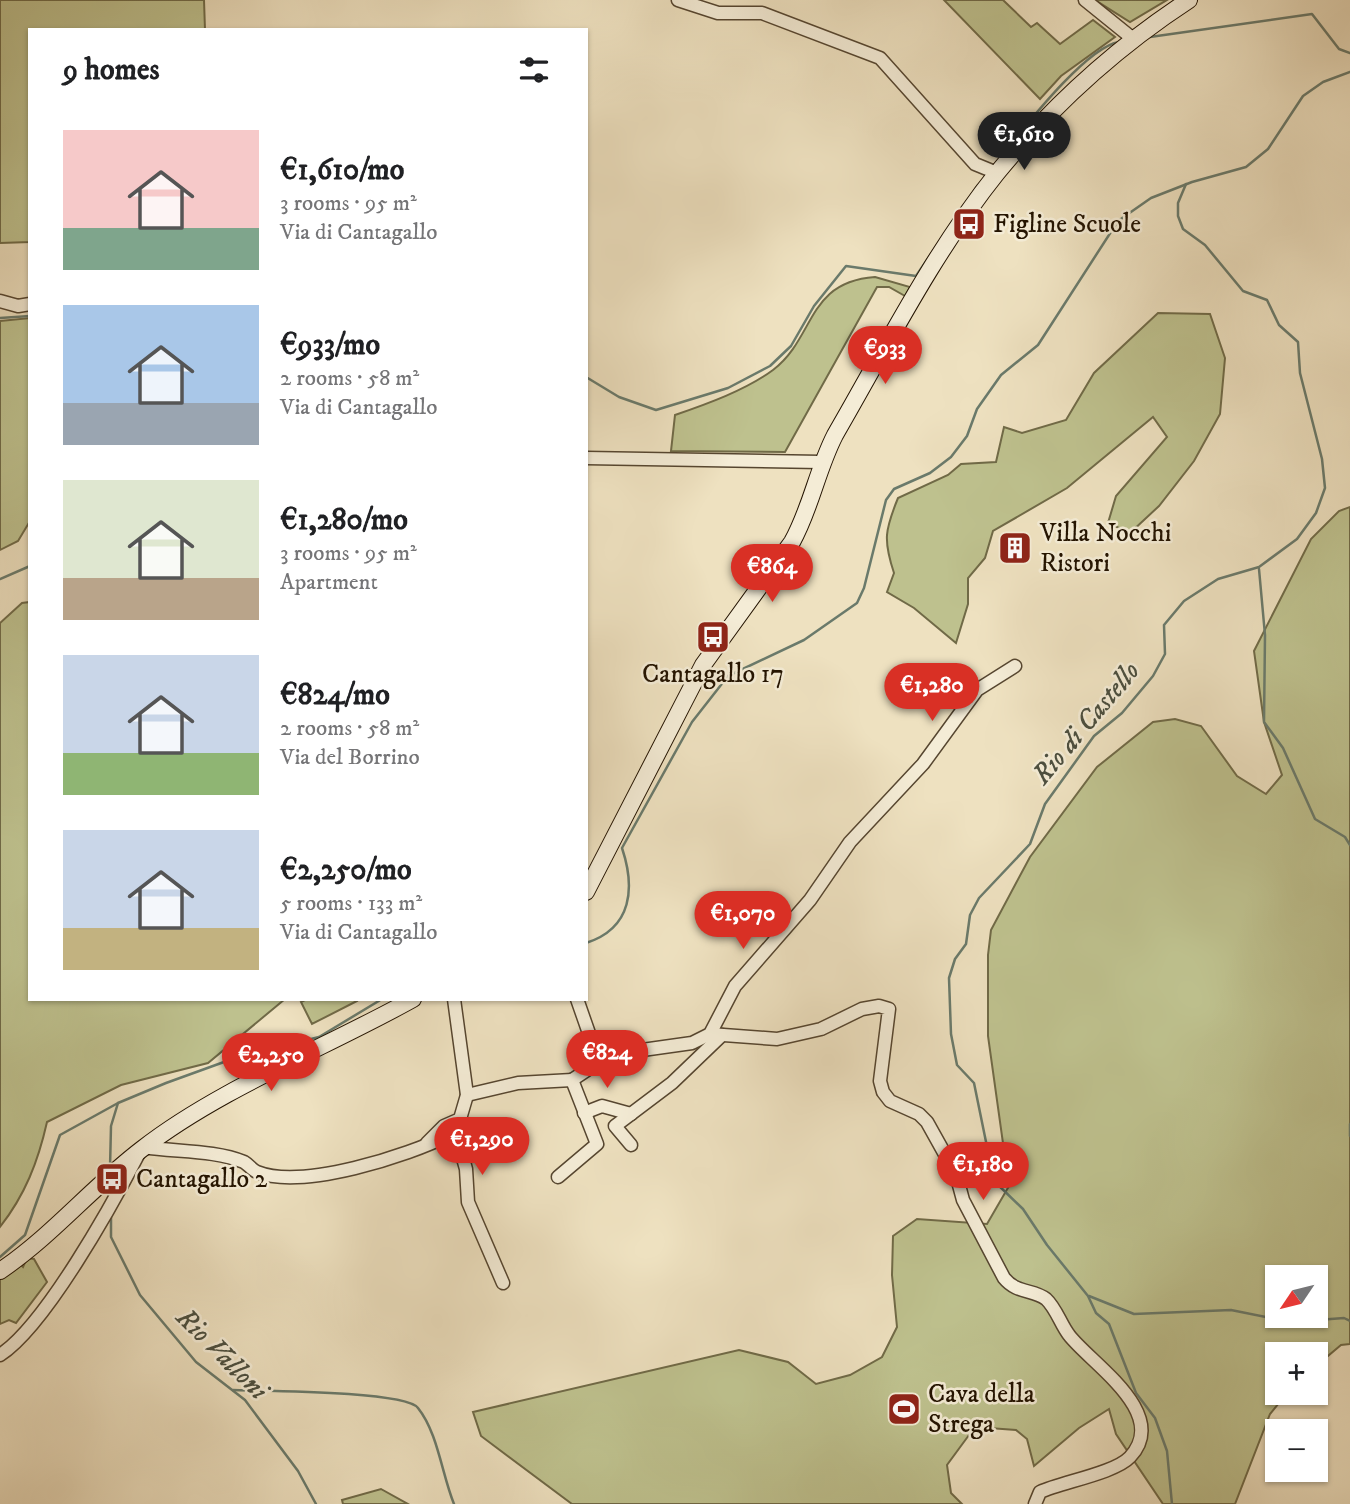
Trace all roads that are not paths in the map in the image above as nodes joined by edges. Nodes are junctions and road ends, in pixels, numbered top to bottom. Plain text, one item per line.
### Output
1 (678, 0) edge
2 (1085, 0) edge
3 (1189, 0) edge
4 (1129, 43) junction
5 (992, 171) junction
6 (0, 301) edge
7 (28, 304) edge
8 (588, 458) edge
9 (821, 461) junction
10 (1015, 666) dead end
11 (588, 886) edge
12 (409, 1001) edge
13 (454, 1001) edge
14 (578, 1001) edge
15 (716, 1035) junction
16 (599, 1062) junction
17 (572, 1080) junction
18 (467, 1096) junction
19 (584, 1114) junction
20 (631, 1114) junction
21 (591, 1126) junction
22 (615, 1126) junction
23 (631, 1145) dead end
24 (427, 1146) junction
25 (142, 1148) junction
26 (558, 1177) dead end
27 (0, 1271) edge
28 (503, 1283) dead end
29 (0, 1354) edge
30 (1035, 1504) edge

1 - 5 street
2 - 4 street
3 - 4 street
4 - 5 street
5 - 9 street
6 - 7 street
8 - 9 street
9 - 11 street
10 - 15 street
12 - 25 street
13 - 18 street
14 - 16 street
15 - 16 street
15 - 20 street
15 - 30 street
16 - 17 street
17 - 18 street
17 - 19 street
18 - 24 street
19 - 20 street
19 - 21 street
20 - 22 street
21 - 22 street
21 - 26 street
22 - 23 street
24 - 25 street
24 - 28 street
25 - 27 street
25 - 29 street

